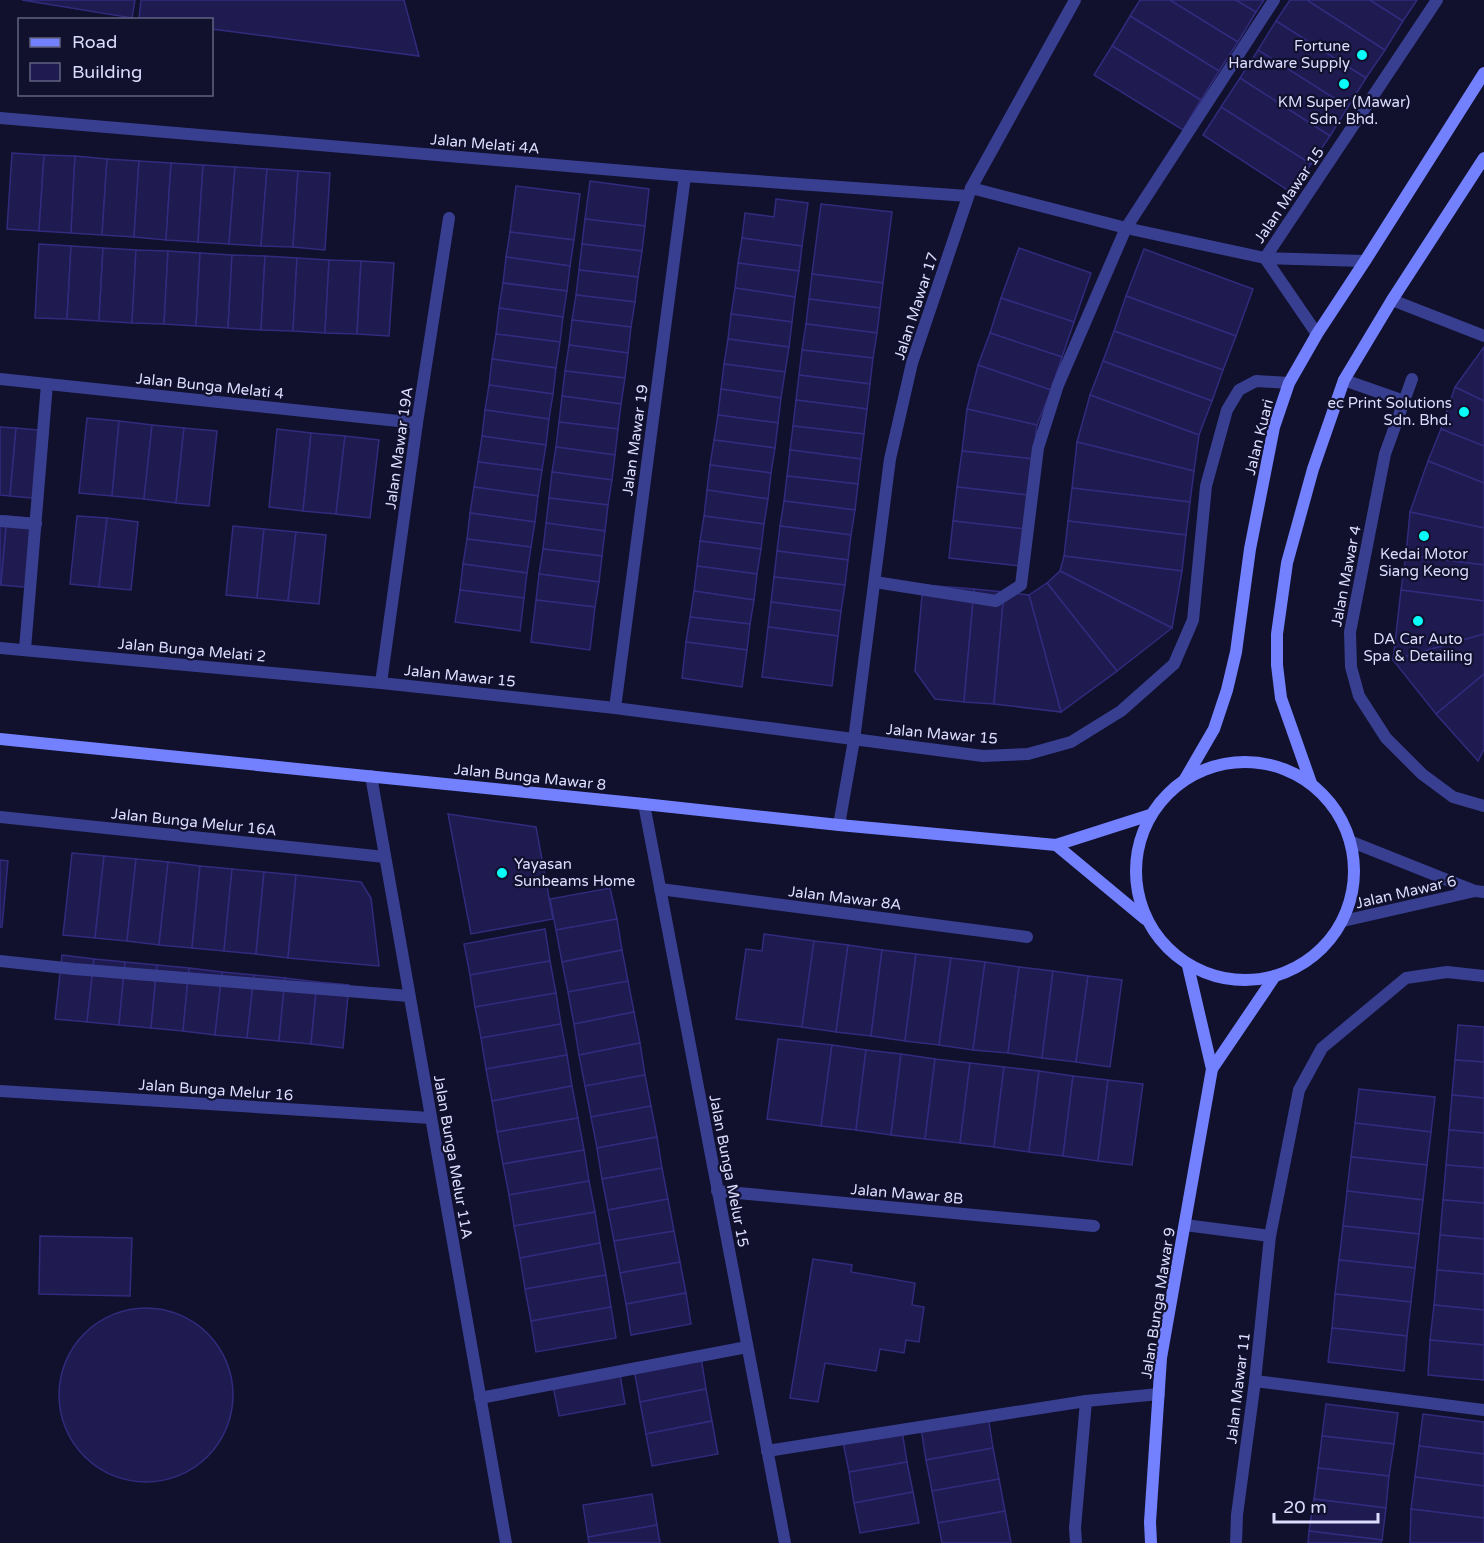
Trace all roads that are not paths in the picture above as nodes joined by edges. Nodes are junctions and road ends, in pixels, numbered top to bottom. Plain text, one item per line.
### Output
1 (1075, 0) edge
2 (1274, 0) edge
3 (1437, 0) edge
4 (1484, 73) edge
5 (0, 118) edge
6 (1484, 158) edge
7 (685, 176) junction
8 (970, 192) junction
9 (449, 218) dead end
10 (1126, 228) junction
11 (1265, 258) junction
12 (1365, 261) junction
13 (1392, 300) junction
14 (1317, 334) junction
15 (1484, 336) edge
16 (1412, 378) dead end
17 (0, 379) edge
18 (1344, 380) junction
19 (47, 384) junction
20 (1289, 384) junction
21 (1404, 401) junction
22 (417, 423) junction
23 (0, 521) edge
24 (36, 524) junction
25 (875, 582) junction
26 (0, 648) edge
27 (25, 649) junction
28 (381, 683) junction
29 (615, 708) junction
30 (0, 739) edge
31 (854, 740) junction
32 (371, 776) junction
33 (1185, 779) junction
34 (1311, 783) junction
35 (644, 804) junction
36 (1484, 806) edge
37 (1150, 815) junction
38 (0, 817) edge
39 (839, 825) junction
40 (1352, 842) junction
41 (1056, 846) junction
42 (385, 857) junction
43 (660, 889) junction
44 (1479, 892) edge
45 (1146, 920) junction
46 (1343, 921) junction
47 (1027, 937) dead end
48 (0, 961) edge
49 (1188, 966) junction
50 (1275, 976) junction
51 (1484, 976) edge
52 (409, 996) junction
53 (1212, 1069) junction
54 (0, 1091) edge
55 (431, 1118) junction
56 (717, 1191) junction
57 (1185, 1225) junction
58 (1094, 1226) dead end
59 (1270, 1236) junction
60 (747, 1347) junction
61 (1255, 1381) junction
62 (1159, 1394) junction
63 (480, 1398) junction
64 (1086, 1401) junction
65 (1484, 1410) edge
66 (767, 1451) junction
67 (506, 1543) edge
68 (785, 1543) edge
69 (1076, 1543) edge
70 (1151, 1543) edge
71 (1236, 1543) edge

1 - 8 street, Jalan Mawar 17
2 - 10 street
3 - 11 street, Jalan Mawar 15
4 - 12 street, Jalan Kuari
5 - 7 street, Jalan Melati 4A
6 - 13 street
7 - 8 street, Jalan Melati 4A
7 - 29 street, Jalan Mawar 19
8 - 10 street
8 - 25 street, Jalan Mawar 17
9 - 22 street, Jalan Mawar 19A
10 - 11 street
10 - 25 street
11 - 12 street
11 - 14 street
12 - 14 street, Jalan Kuari
13 - 15 street
13 - 18 street
14 - 20 street, Jalan Kuari
16 - 21 street, Jalan Mawar 4
17 - 19 street, Jalan Bunga Melati 4
18 - 21 street
18 - 34 street
19 - 22 street, Jalan Bunga Melati 4
19 - 24 street
20 - 31 street, Jalan Mawar 15
20 - 33 street, Jalan Kuari
21 - 36 street, Jalan Mawar 4
22 - 28 street, Jalan Mawar 19A
23 - 24 street
24 - 27 street
25 - 31 street, Jalan Mawar 17
26 - 27 street, Jalan Bunga Melati 2
27 - 28 street, Jalan Bunga Melati 2
28 - 29 street, Jalan Mawar 15
29 - 31 street, Jalan Mawar 15
30 - 32 street, Jalan Bunga Mawar 8
31 - 39 street, Jalan Mawar 17
32 - 35 street, Jalan Bunga Mawar 8
32 - 42 street, Jalan Bunga Melur 11A
33 - 34 street
33 - 37 street
34 - 40 street
35 - 39 street, Jalan Bunga Mawar 8
35 - 43 street, Jalan Bunga Melur 15
37 - 41 street, Jalan Bunga Mawar 8
37 - 45 street
38 - 42 street, Jalan Bunga Melur 16A
39 - 41 street, Jalan Bunga Mawar 8
40 - 44 street, Jalan Mawar 6
40 - 46 street
41 - 45 street
42 - 52 street, Jalan Bunga Melur 11A
43 - 47 street, Jalan Mawar 8A
43 - 56 street, Jalan Bunga Melur 15
44 - 46 street, Jalan Mawar 6
45 - 49 street
46 - 50 street
48 - 52 street
49 - 50 street
49 - 53 street, Jalan Bunga Mawar 9
50 - 53 street, Jalan Bunga Mawar 9
51 - 59 street, Jalan Mawar 11
52 - 55 street, Jalan Bunga Melur 11A
53 - 57 street, Jalan Bunga Mawar 9
54 - 55 street, Jalan Bunga Melur 16
55 - 63 street, Jalan Bunga Melur 11A
56 - 58 street, Jalan Mawar 8B
56 - 60 street, Jalan Bunga Melur 15
57 - 59 street
57 - 62 street, Jalan Bunga Mawar 9
59 - 61 street, Jalan Mawar 11
60 - 63 street
60 - 66 street, Jalan Bunga Melur 15
61 - 65 street
61 - 71 street, Jalan Mawar 11
62 - 64 street
62 - 70 street, Jalan Bunga Mawar 9
63 - 67 street, Jalan Bunga Melur 11A
64 - 66 street
64 - 69 street
66 - 68 street, Jalan Bunga Melur 15

